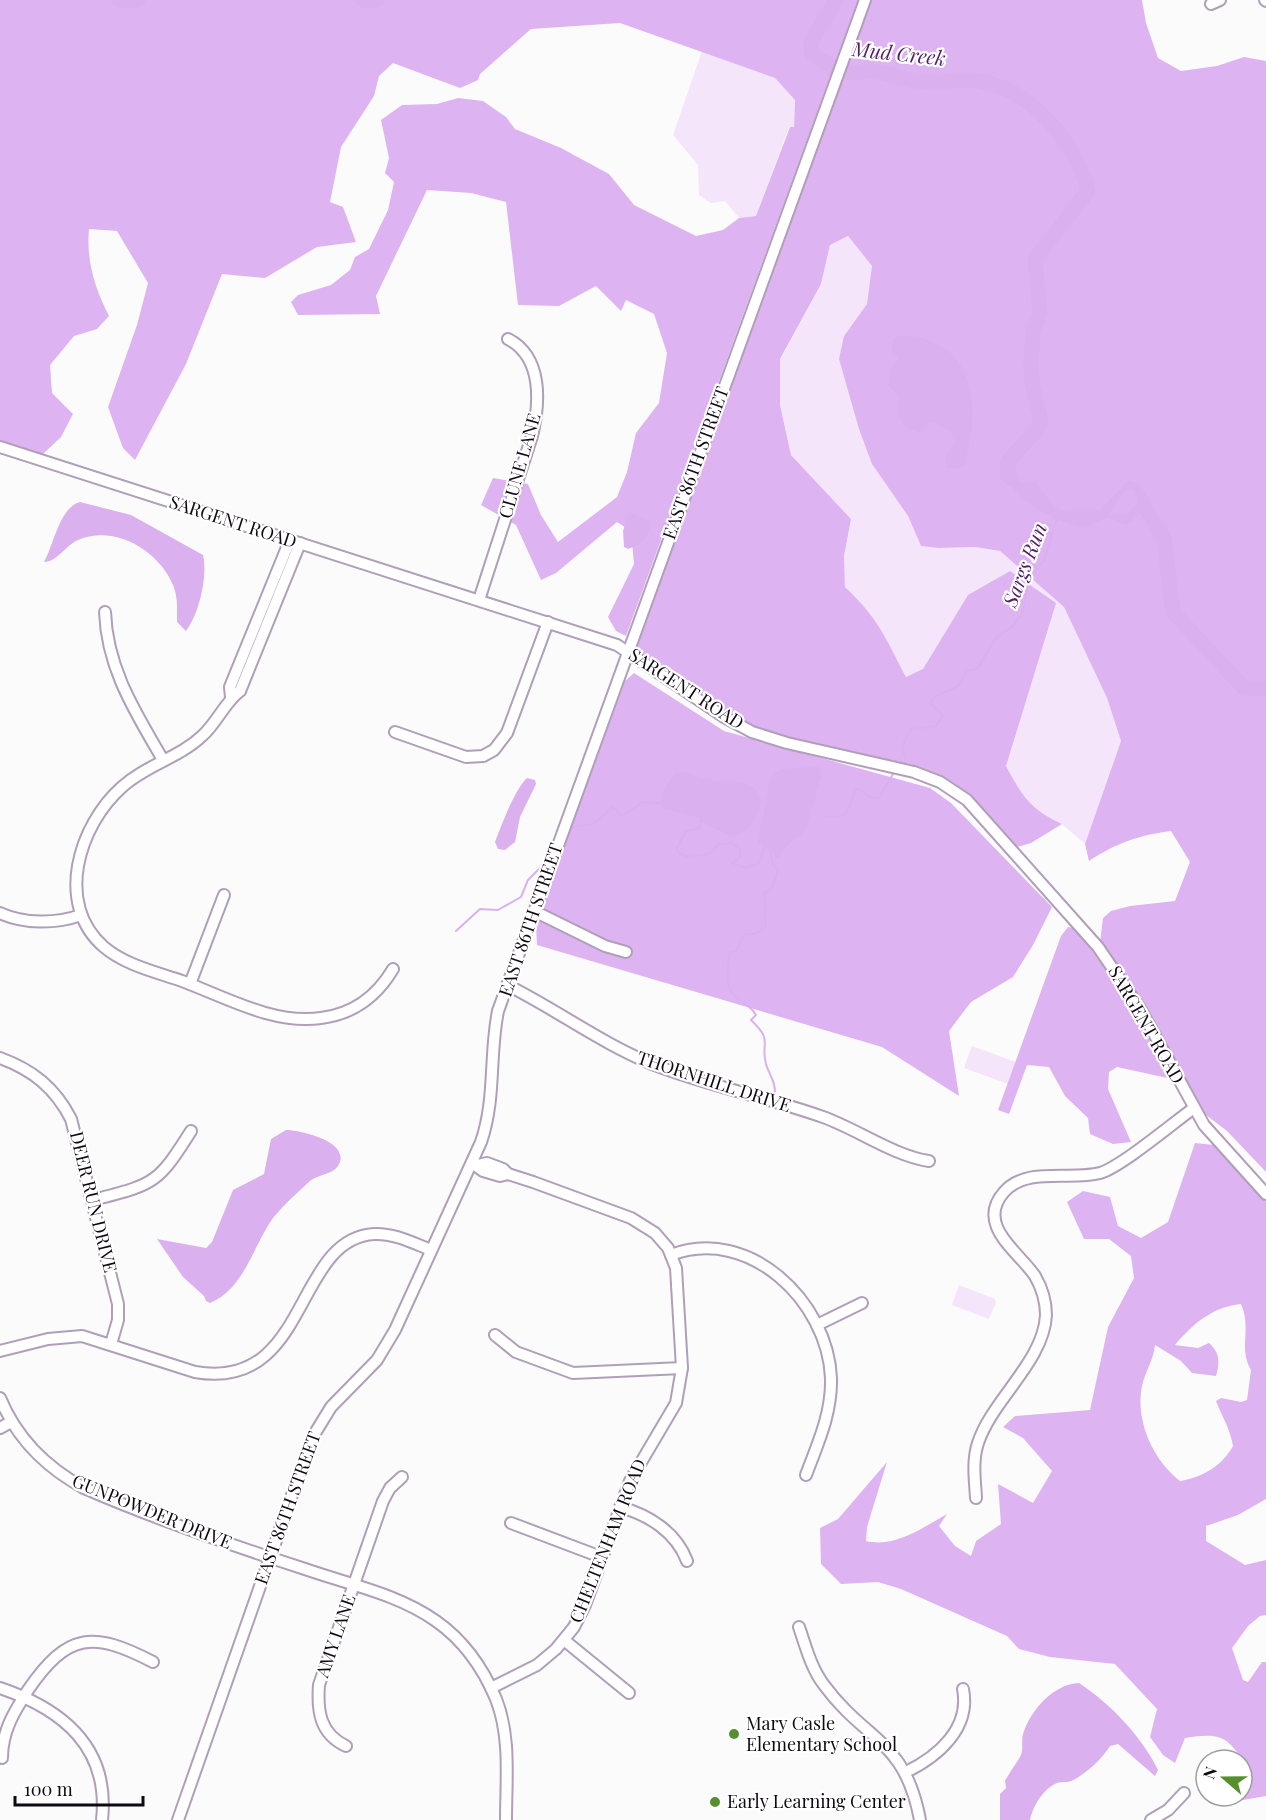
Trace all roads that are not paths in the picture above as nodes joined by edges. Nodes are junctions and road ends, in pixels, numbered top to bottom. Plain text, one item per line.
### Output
1 (865, 0) edge
2 (508, 339) dead end
3 (0, 447) edge
4 (295, 542) junction
5 (479, 600) junction
6 (105, 612) dead end
7 (548, 622) junction
8 (627, 652) junction
9 (395, 732) dead end
10 (163, 760) junction
11 (224, 895) dead end
12 (534, 911) junction
13 (0, 913) edge
14 (81, 915) junction
15 (626, 952) dead end
16 (393, 969) dead end
17 (190, 984) junction
18 (507, 985) junction
19 (0, 1058) edge
20 (1194, 1108) junction
21 (192, 1131) dead end
22 (929, 1161) dead end
23 (475, 1164) junction
24 (1266, 1194) edge
25 (93, 1200) junction
26 (431, 1250) junction
27 (671, 1255) junction
28 (862, 1303) dead end
29 (817, 1324) junction
30 (495, 1335) dead end
31 (111, 1344) junction
32 (0, 1351) edge
33 (682, 1368) junction
34 (0, 1398) edge
35 (12, 1422) junction
36 (0, 1428) edge
37 (806, 1475) dead end
38 (402, 1477) dead end
39 (976, 1498) dead end
40 (620, 1508) junction
41 (512, 1523) dead end
42 (269, 1557) junction
43 (602, 1557) junction
44 (687, 1561) dead end
45 (353, 1585) junction
46 (799, 1627) dead end
47 (564, 1640) junction
48 (153, 1662) dead end
49 (0, 1688) edge
50 (491, 1688) junction
51 (963, 1689) dead end
52 (629, 1693) dead end
53 (24, 1696) junction
54 (346, 1746) dead end
55 (2, 1758) dead end
56 (906, 1772) junction
57 (1184, 1793) dead end
58 (102, 1820) edge
59 (178, 1820) edge
60 (506, 1820) edge
61 (920, 1820) edge
62 (1151, 1820) edge

1 - 8 street, EAST 86TH STREET
2 - 5 street, CLUNE LANE
3 - 4 street, SARGENT ROAD
4 - 5 street, SARGENT ROAD
4 - 10 street
5 - 7 street, SARGENT ROAD
6 - 10 street
7 - 8 street, SARGENT ROAD
7 - 9 street
8 - 12 street, EAST 86TH STREET
8 - 20 street, SARGENT ROAD
10 - 14 street
11 - 17 street
12 - 15 street
12 - 18 street, EAST 86TH STREET
13 - 14 street
14 - 17 street
16 - 17 street
18 - 22 street, THORNHILL DRIVE
18 - 23 street, EAST 86TH STREET
19 - 25 street, DEER RUN DRIVE
20 - 24 street, SARGENT ROAD
20 - 39 street
21 - 25 street
23 - 26 street, EAST 86TH STREET
23 - 27 street
25 - 31 street, DEER RUN DRIVE
26 - 31 street
26 - 42 street, EAST 86TH STREET
27 - 29 street
27 - 33 street, CHELTENHAM ROAD
28 - 29 street
29 - 37 street
30 - 33 street
31 - 32 street
33 - 40 street, CHELTENHAM ROAD
34 - 35 street, GUNPOWDER DRIVE
35 - 36 street
35 - 42 street, GUNPOWDER DRIVE
38 - 45 street, AMY LANE
40 - 43 street, CHELTENHAM ROAD
40 - 44 street
41 - 43 street
42 - 45 street, GUNPOWDER DRIVE
42 - 59 street, EAST 86TH STREET
43 - 47 street, CHELTENHAM ROAD
45 - 50 street, GUNPOWDER DRIVE
45 - 54 street, AMY LANE
46 - 56 street
47 - 50 street, CHELTENHAM ROAD
47 - 52 street
48 - 53 street
49 - 53 street
50 - 60 street, GUNPOWDER DRIVE
51 - 56 street
53 - 55 street
53 - 58 street
56 - 61 street
57 - 62 street

